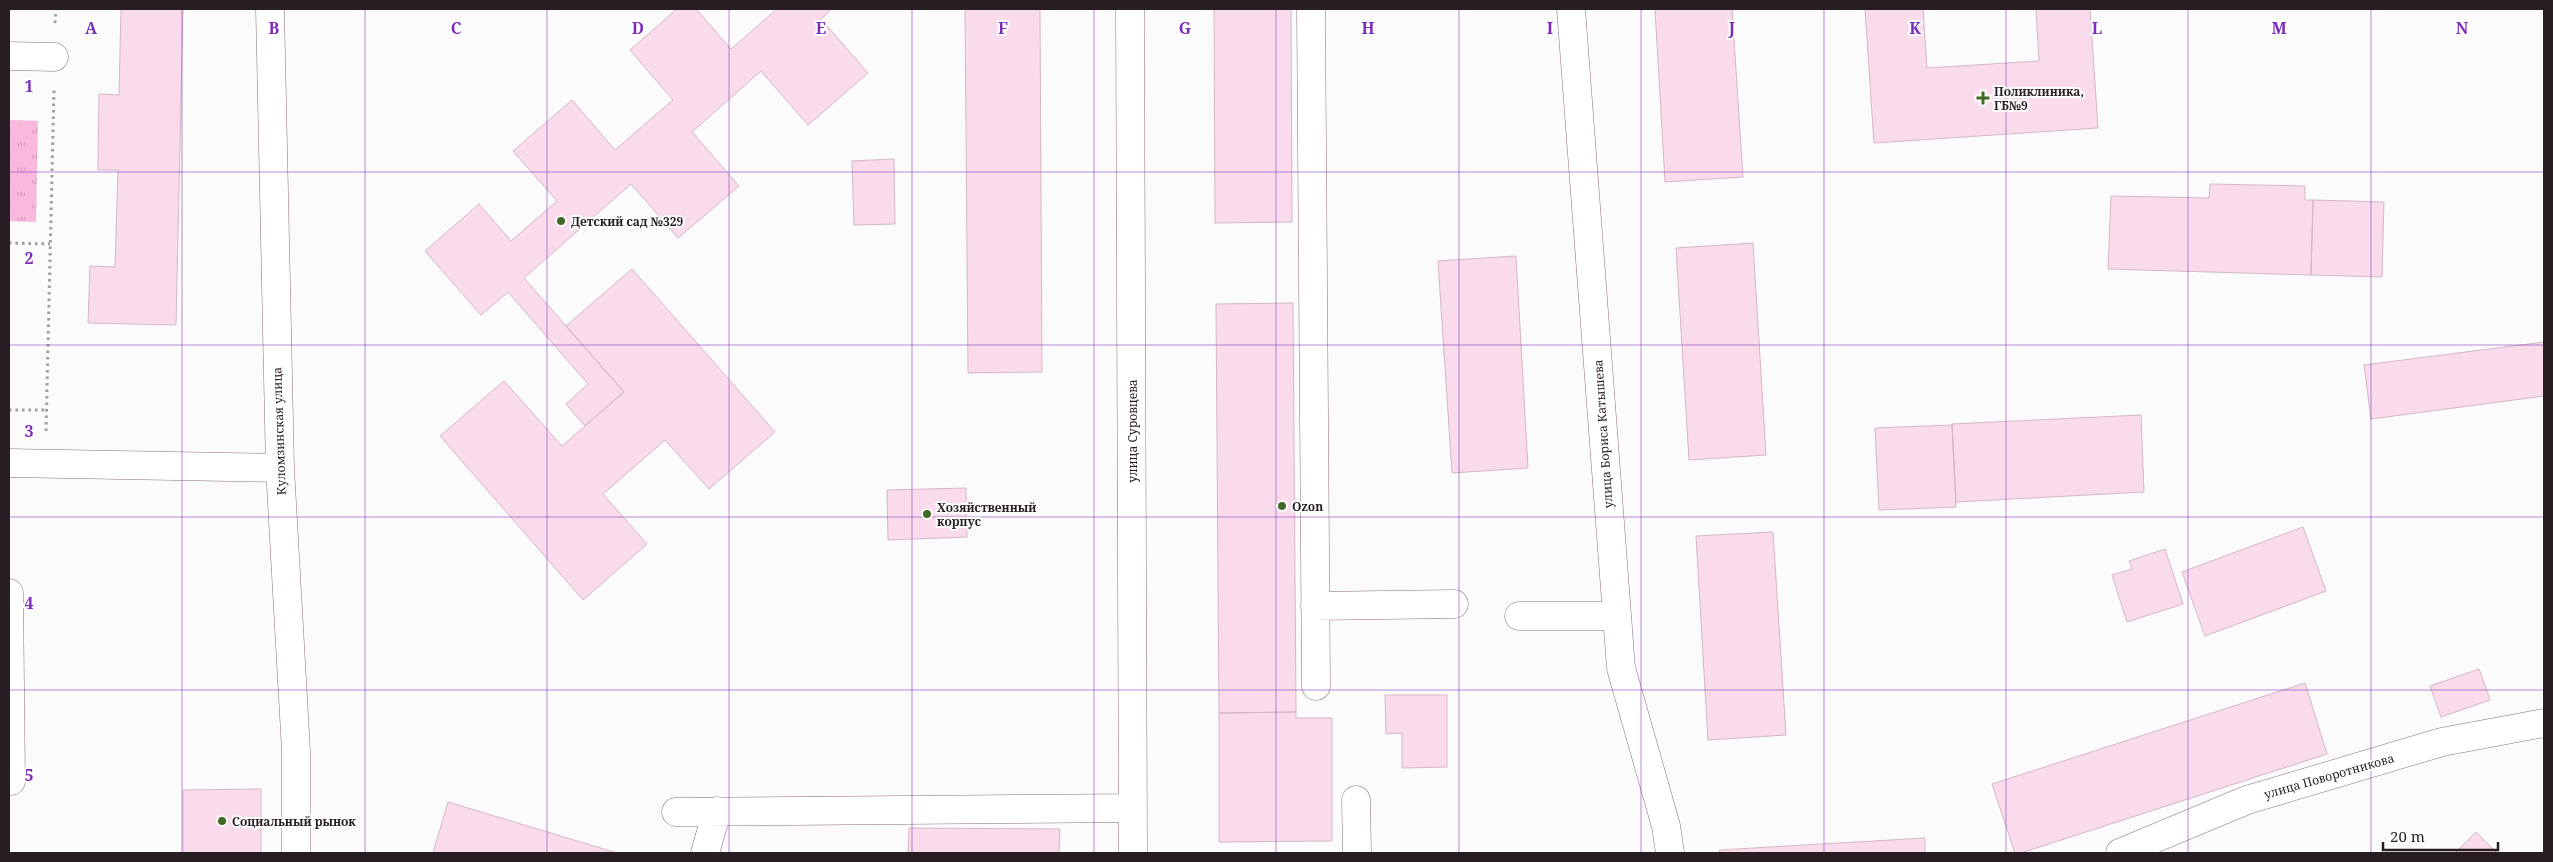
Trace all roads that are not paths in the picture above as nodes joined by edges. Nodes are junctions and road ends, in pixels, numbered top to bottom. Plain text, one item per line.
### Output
1 (270, 9) edge
2 (1130, 9) edge
3 (1311, 9) edge
4 (1571, 9) edge
5 (9, 56) edge
6 (54, 57) road end
7 (9, 462) edge
8 (280, 468) junction
9 (9, 594) edge
10 (1454, 604) dead end
11 (1315, 606) junction
12 (1519, 616) dead end
13 (1616, 616) junction
14 (1316, 686) dead end
15 (2544, 724) edge
16 (9, 781) edge
17 (1356, 800) dead end
18 (1133, 808) junction
19 (717, 811) junction
20 (676, 812) dead end
21 (296, 853) edge
22 (705, 853) edge
23 (1133, 853) edge
24 (1357, 853) edge
25 (1670, 853) edge
26 (2120, 853) edge

1 - 8 street, Куломзинская улица
2 - 18 street, улица Суровцева
3 - 11 street
4 - 13 street, улица Бориса Катышева
5 - 6 street
7 - 8 street
8 - 21 street, Куломзинская улица
9 - 16 street
10 - 11 street
11 - 14 street
12 - 13 street
13 - 25 street, улица Бориса Катышева
15 - 26 street, улица Поворотникова
17 - 24 street
18 - 19 street
18 - 23 street, улица Суровцева
19 - 20 street
19 - 22 street

